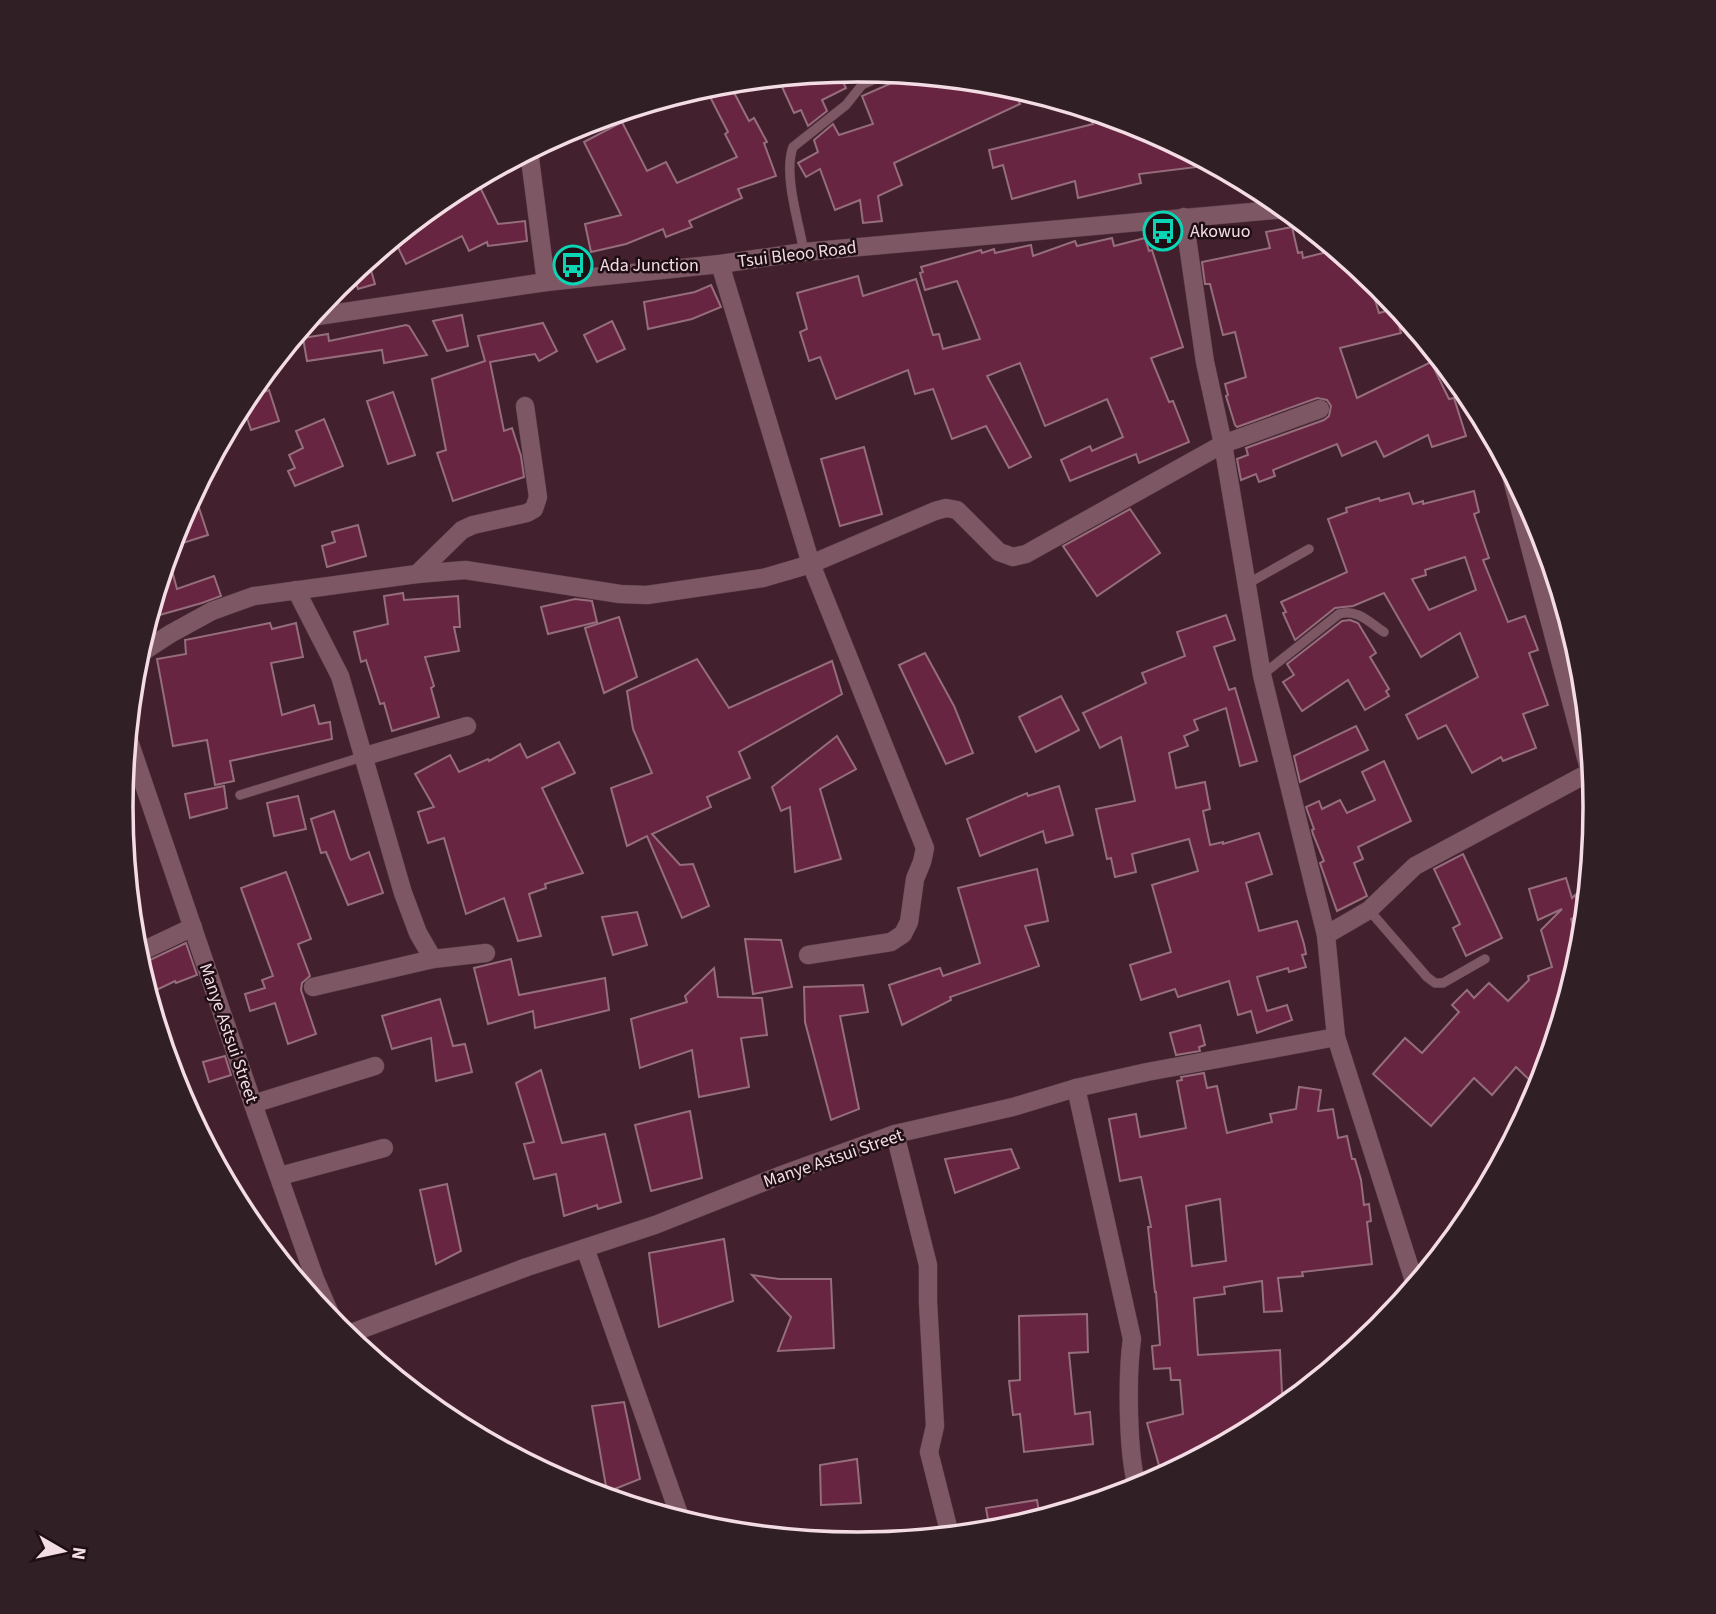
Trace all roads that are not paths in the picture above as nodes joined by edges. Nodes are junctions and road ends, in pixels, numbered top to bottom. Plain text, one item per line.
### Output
1 (868, 82) edge
2 (530, 161) edge
3 (1269, 210) edge
4 (1184, 217) junction
5 (804, 252) junction
6 (720, 264) junction
7 (546, 282) junction
8 (327, 315) edge
9 (524, 406) dead end
10 (1320, 409) dead end
11 (1223, 444) junction
12 (1528, 530) edge
13 (1309, 548) dead end
14 (811, 564) junction
15 (417, 574) junction
16 (1245, 584) junction
17 (296, 590) junction
18 (1384, 632) dead end
19 (152, 646) edge
20 (1262, 675) junction
21 (467, 726) dead end
22 (1578, 726) edge
23 (362, 757) junction
24 (135, 766) edge
25 (1582, 781) edge
26 (240, 795) dead end
27 (1369, 910) junction
28 (193, 927) junction
29 (1326, 935) junction
30 (147, 949) edge
31 (486, 953) dead end
32 (808, 955) dead end
33 (433, 959) junction
34 (1485, 959) dead end
35 (313, 987) dead end
36 (1336, 1037) junction
37 (375, 1066) dead end
38 (1076, 1088) junction
39 (253, 1104) junction
40 (895, 1134) junction
41 (384, 1148) dead end
42 (280, 1176) junction
43 (585, 1248) junction
44 (1412, 1274) edge
45 (321, 1294) edge
46 (358, 1331) edge
47 (1135, 1477) edge
48 (677, 1509) edge
49 (948, 1526) edge

1 - 5 lane
2 - 7 street
3 - 4 street, Tsui Bleoo Road
4 - 5 street, Tsui Bleoo Road
4 - 11 street
5 - 6 street, Tsui Bleoo Road
6 - 7 street, Tsui Bleoo Road
6 - 14 street
7 - 8 street, Tsui Bleoo Road
9 - 15 street
10 - 11 street
11 - 14 street
11 - 16 street
12 - 22 street
13 - 16 lane
14 - 15 street
14 - 32 street
15 - 17 street
16 - 20 street
17 - 19 street
17 - 23 street
18 - 20 lane
20 - 29 street
21 - 23 street
23 - 26 lane
23 - 33 street
24 - 28 street, Manye Astsui Street
25 - 27 street
27 - 29 street
27 - 34 lane
28 - 30 street
28 - 39 street, Manye Astsui Street
29 - 36 street
31 - 33 street
33 - 35 street
36 - 38 street, Manye Astsui Street
36 - 44 street
37 - 39 street
38 - 40 street, Manye Astsui Street
38 - 47 street
39 - 42 street, Manye Astsui Street
40 - 43 street, Manye Astsui Street
40 - 49 street
41 - 42 street
42 - 45 street, Manye Astsui Street
43 - 46 street, Manye Astsui Street
43 - 48 street

